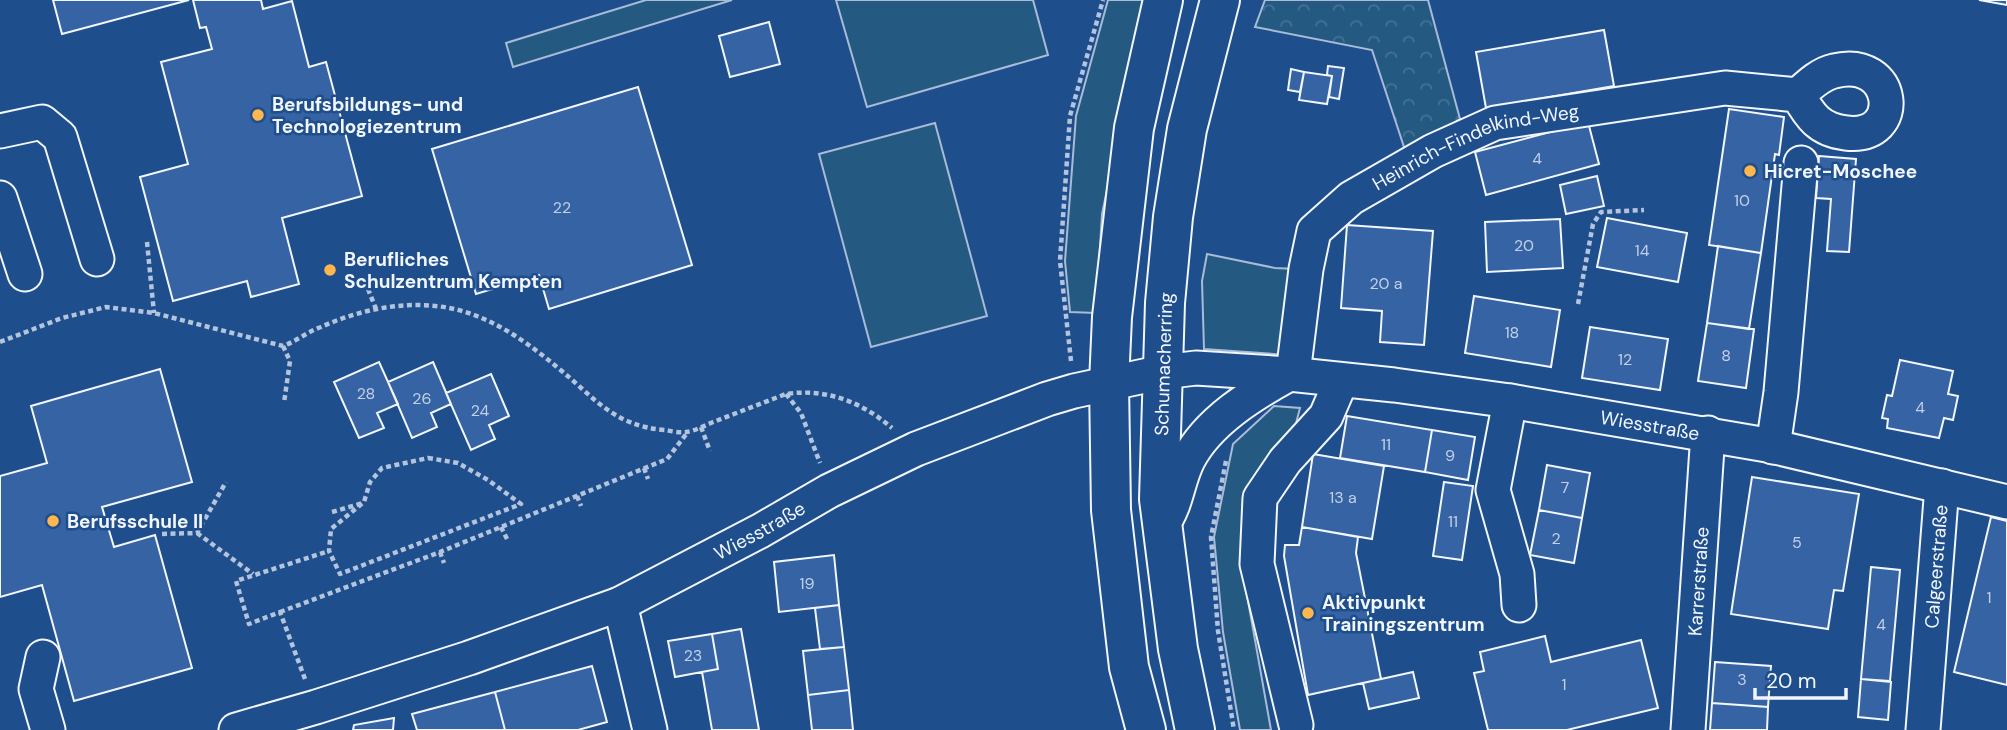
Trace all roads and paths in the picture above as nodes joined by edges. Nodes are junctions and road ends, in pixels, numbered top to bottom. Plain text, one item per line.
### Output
1 (1103, 0) edge
2 (1163, 0) edge
3 (1220, 0) edge
4 (1798, 95) dead end
5 (0, 131) edge
6 (1801, 163) dead end
7 (0, 198) edge
8 (1644, 210) dead end
9 (147, 242) dead end
10 (97, 259) dead end
11 (25, 274) dead end
12 (368, 289) dead end
13 (1578, 304) dead end
14 (376, 309) junction
15 (154, 313) junction
16 (0, 342) edge
17 (283, 346) junction
18 (1163, 372) junction
19 (1292, 374) junction
20 (1341, 381) junction
21 (1091, 387) junction
22 (786, 394) junction
23 (1510, 401) junction
24 (284, 403) dead end
25 (701, 426) junction
26 (687, 432) junction
27 (1708, 433) junction
28 (1773, 447) junction
29 (916, 449) junction
30 (710, 451) dead end
31 (644, 468) junction
32 (648, 479) dead end
33 (226, 482) dead end
34 (1942, 486) junction
35 (829, 491) junction
36 (577, 496) junction
37 (364, 502) junction
38 (2007, 502) edge
39 (582, 506) dead end
40 (332, 512) dead end
41 (1163, 525) junction
42 (501, 527) junction
43 (197, 533) junction
44 (162, 534) dead end
45 (507, 539) dead end
46 (329, 551) junction
47 (440, 552) junction
48 (389, 557) junction
49 (444, 563) dead end
50 (394, 569) junction
51 (254, 575) junction
52 (620, 604) junction
53 (1518, 605) dead end
54 (280, 612) junction
55 (43, 657) dead end
56 (316, 719) edge
57 (1296, 725) dead end
58 (48, 730) edge
59 (236, 730) edge
60 (650, 730) edge
61 (1146, 730) edge
62 (1195, 730) edge
63 (1688, 730) edge
64 (1923, 730) edge

1 - 21 path
2 - 21 main road
3 - 18 main road, Schumacherring
4 - 19 street, Heinrich-Findelkind-Weg
5 - 10 street
6 - 28 street
7 - 11 street
8 - 13 path
9 - 15 path
12 - 14 path
14 - 17 path
14 - 26 path
15 - 16 path
15 - 17 path
17 - 24 path
18 - 19 street, Wiesstraße
18 - 21 street, Wiesstraße
18 - 41 main road, Schumacherring
19 - 20 street, Wiesstraße
19 - 41 street
20 - 23 street, Wiesstraße
20 - 57 street
21 - 29 street, Wiesstraße
21 - 61 main road
22 - 25 path
22 - 29 path
22 - 35 path
23 - 27 street, Wiesstraße
23 - 53 street
25 - 26 path
25 - 30 path
26 - 31 path
27 - 28 street, Wiesstraße
27 - 63 street, Karrerstraße
28 - 34 street, Wiesstraße
29 - 35 street, Wiesstraße
31 - 32 path
31 - 36 path
33 - 43 path
34 - 38 street, Wiesstraße
34 - 64 street, Calgeerstraße
35 - 52 street, Wiesstraße
36 - 39 path
36 - 42 path
37 - 40 path
37 - 46 path
37 - 48 path
41 - 62 main road, Schumacherring
42 - 45 path
42 - 47 path
43 - 44 path
43 - 51 path
46 - 48 path
46 - 51 path
47 - 49 path
47 - 50 path
48 - 50 path
50 - 54 path
51 - 54 path
52 - 56 street, Wiesstraße
52 - 60 street
54 - 56 path
55 - 58 street
56 - 59 street, Wiesstraße

